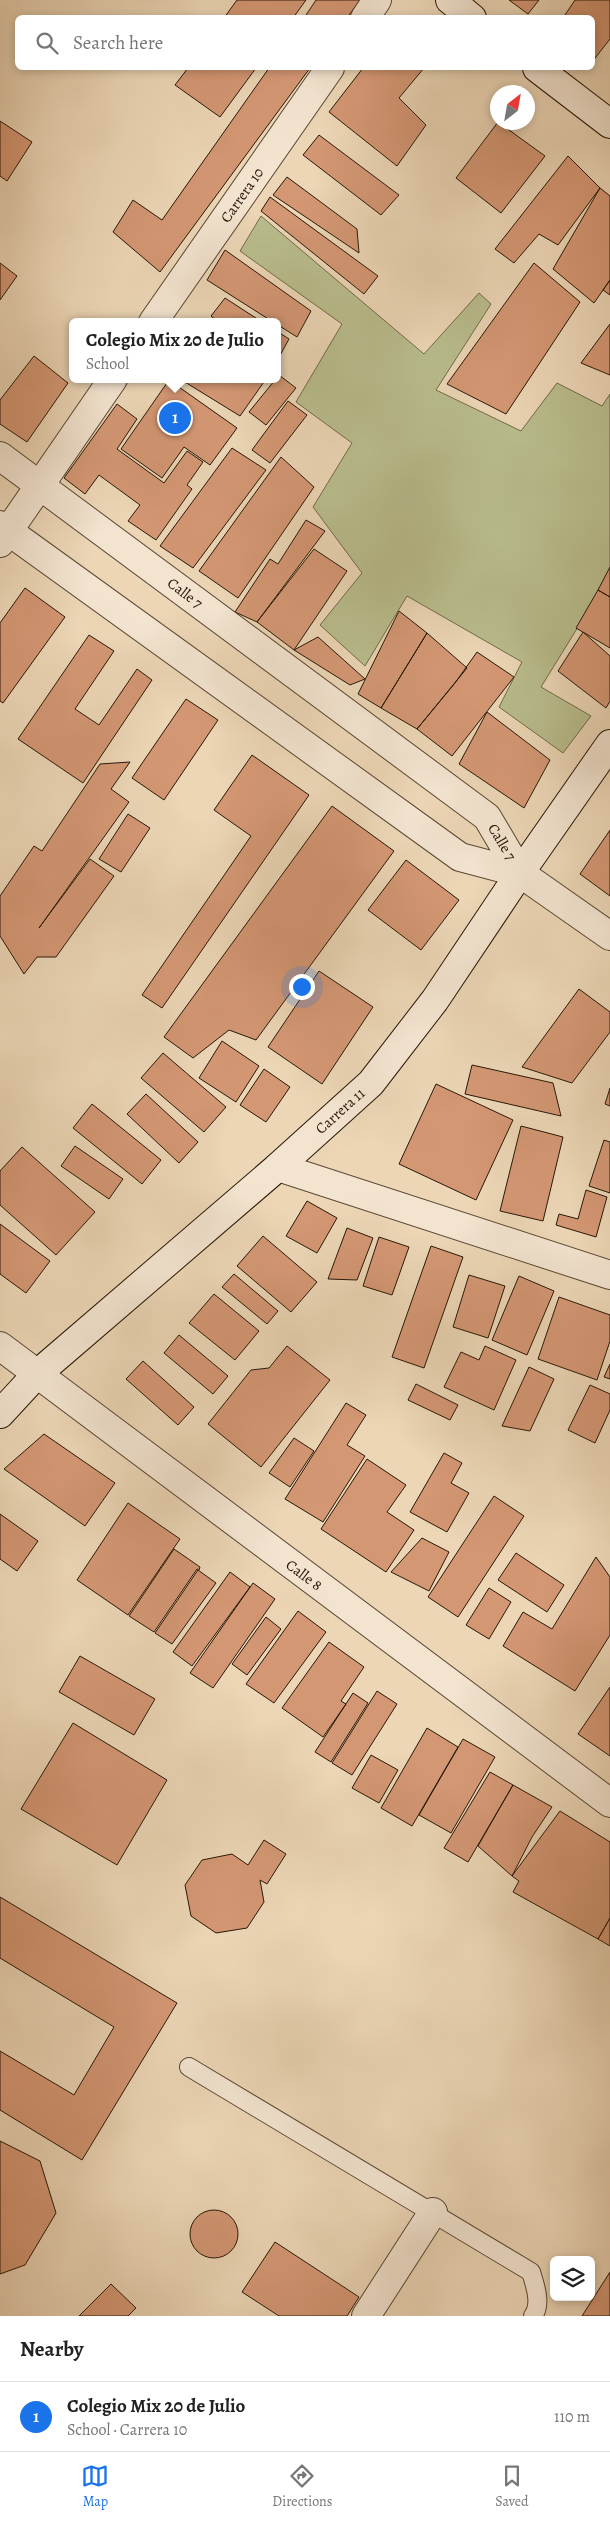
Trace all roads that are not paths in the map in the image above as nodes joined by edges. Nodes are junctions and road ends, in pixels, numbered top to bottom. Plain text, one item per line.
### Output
1 (377, 0) edge
2 (450, 0) edge
3 (367, 15) edge
4 (468, 15) edge
5 (329, 70) edge
6 (540, 70) edge
7 (610, 124) edge
8 (156, 318) edge
9 (110, 383) edge
10 (0, 456) edge
11 (39, 486) junction
12 (3, 533) edge
13 (610, 744) edge
14 (520, 873) junction
15 (610, 936) edge
16 (278, 1167) junction
17 (610, 1275) edge
18 (0, 1346) edge
19 (36, 1375) junction
20 (0, 1414) edge
21 (610, 1803) edge
22 (189, 2067) dead end
23 (433, 2212) junction
24 (366, 2316) edge
25 (533, 2316) edge

1 - 3 street
2 - 4 street
5 - 8 street, Carrera 10
6 - 7 street
9 - 11 street
10 - 11 street, Calle 7
11 - 12 street
11 - 14 street, Calle 7
12 - 14 street, Calle 7
13 - 14 street, Carrera 11
14 - 15 street
14 - 16 street, Carrera 11
16 - 17 street
16 - 19 street, Carrera 11
18 - 19 street, Calle 8
19 - 20 street, Carrera 11
19 - 21 street, Calle 8
22 - 23 lane
23 - 24 street
23 - 25 lane

